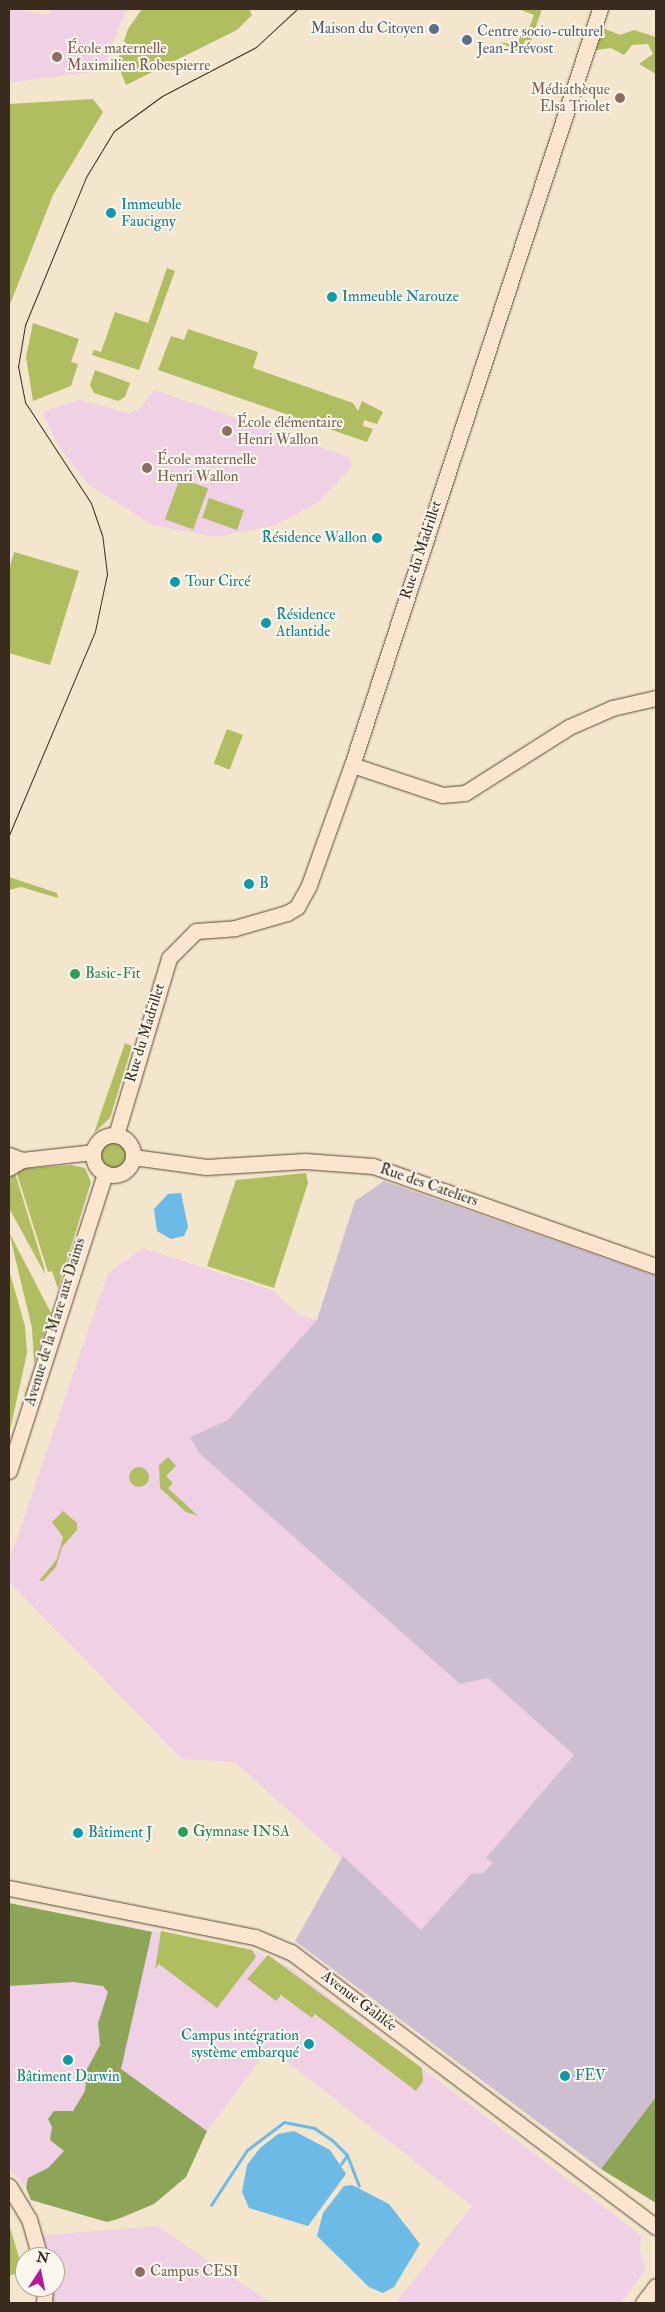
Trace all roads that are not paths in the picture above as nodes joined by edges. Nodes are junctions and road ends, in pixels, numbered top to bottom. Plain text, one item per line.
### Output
1 (599, 12) edge
2 (656, 698) edge
3 (352, 765) junction
4 (116, 1135) junction
5 (93, 1152) junction
6 (16, 1157) edge
7 (133, 1157) junction
8 (9, 1168) edge
9 (105, 1173) junction
10 (656, 1266) edge
11 (9, 1471) edge
12 (9, 1888) edge
13 (9, 2186) edge
14 (656, 2227) edge
15 (37, 2247) edge
16 (656, 2286) edge
17 (643, 2303) edge

1 - 3 street, Rue du Madrillet
2 - 3 street
3 - 4 street, Rue du Madrillet
4 - 5 street
4 - 7 street
5 - 6 street
5 - 9 street
6 - 8 street
7 - 9 street
7 - 10 street, Rue des Cateliers
9 - 11 street, Avenue de la Mare aux Daims
12 - 14 street, Avenue Galilée
13 - 15 street
16 - 17 street

